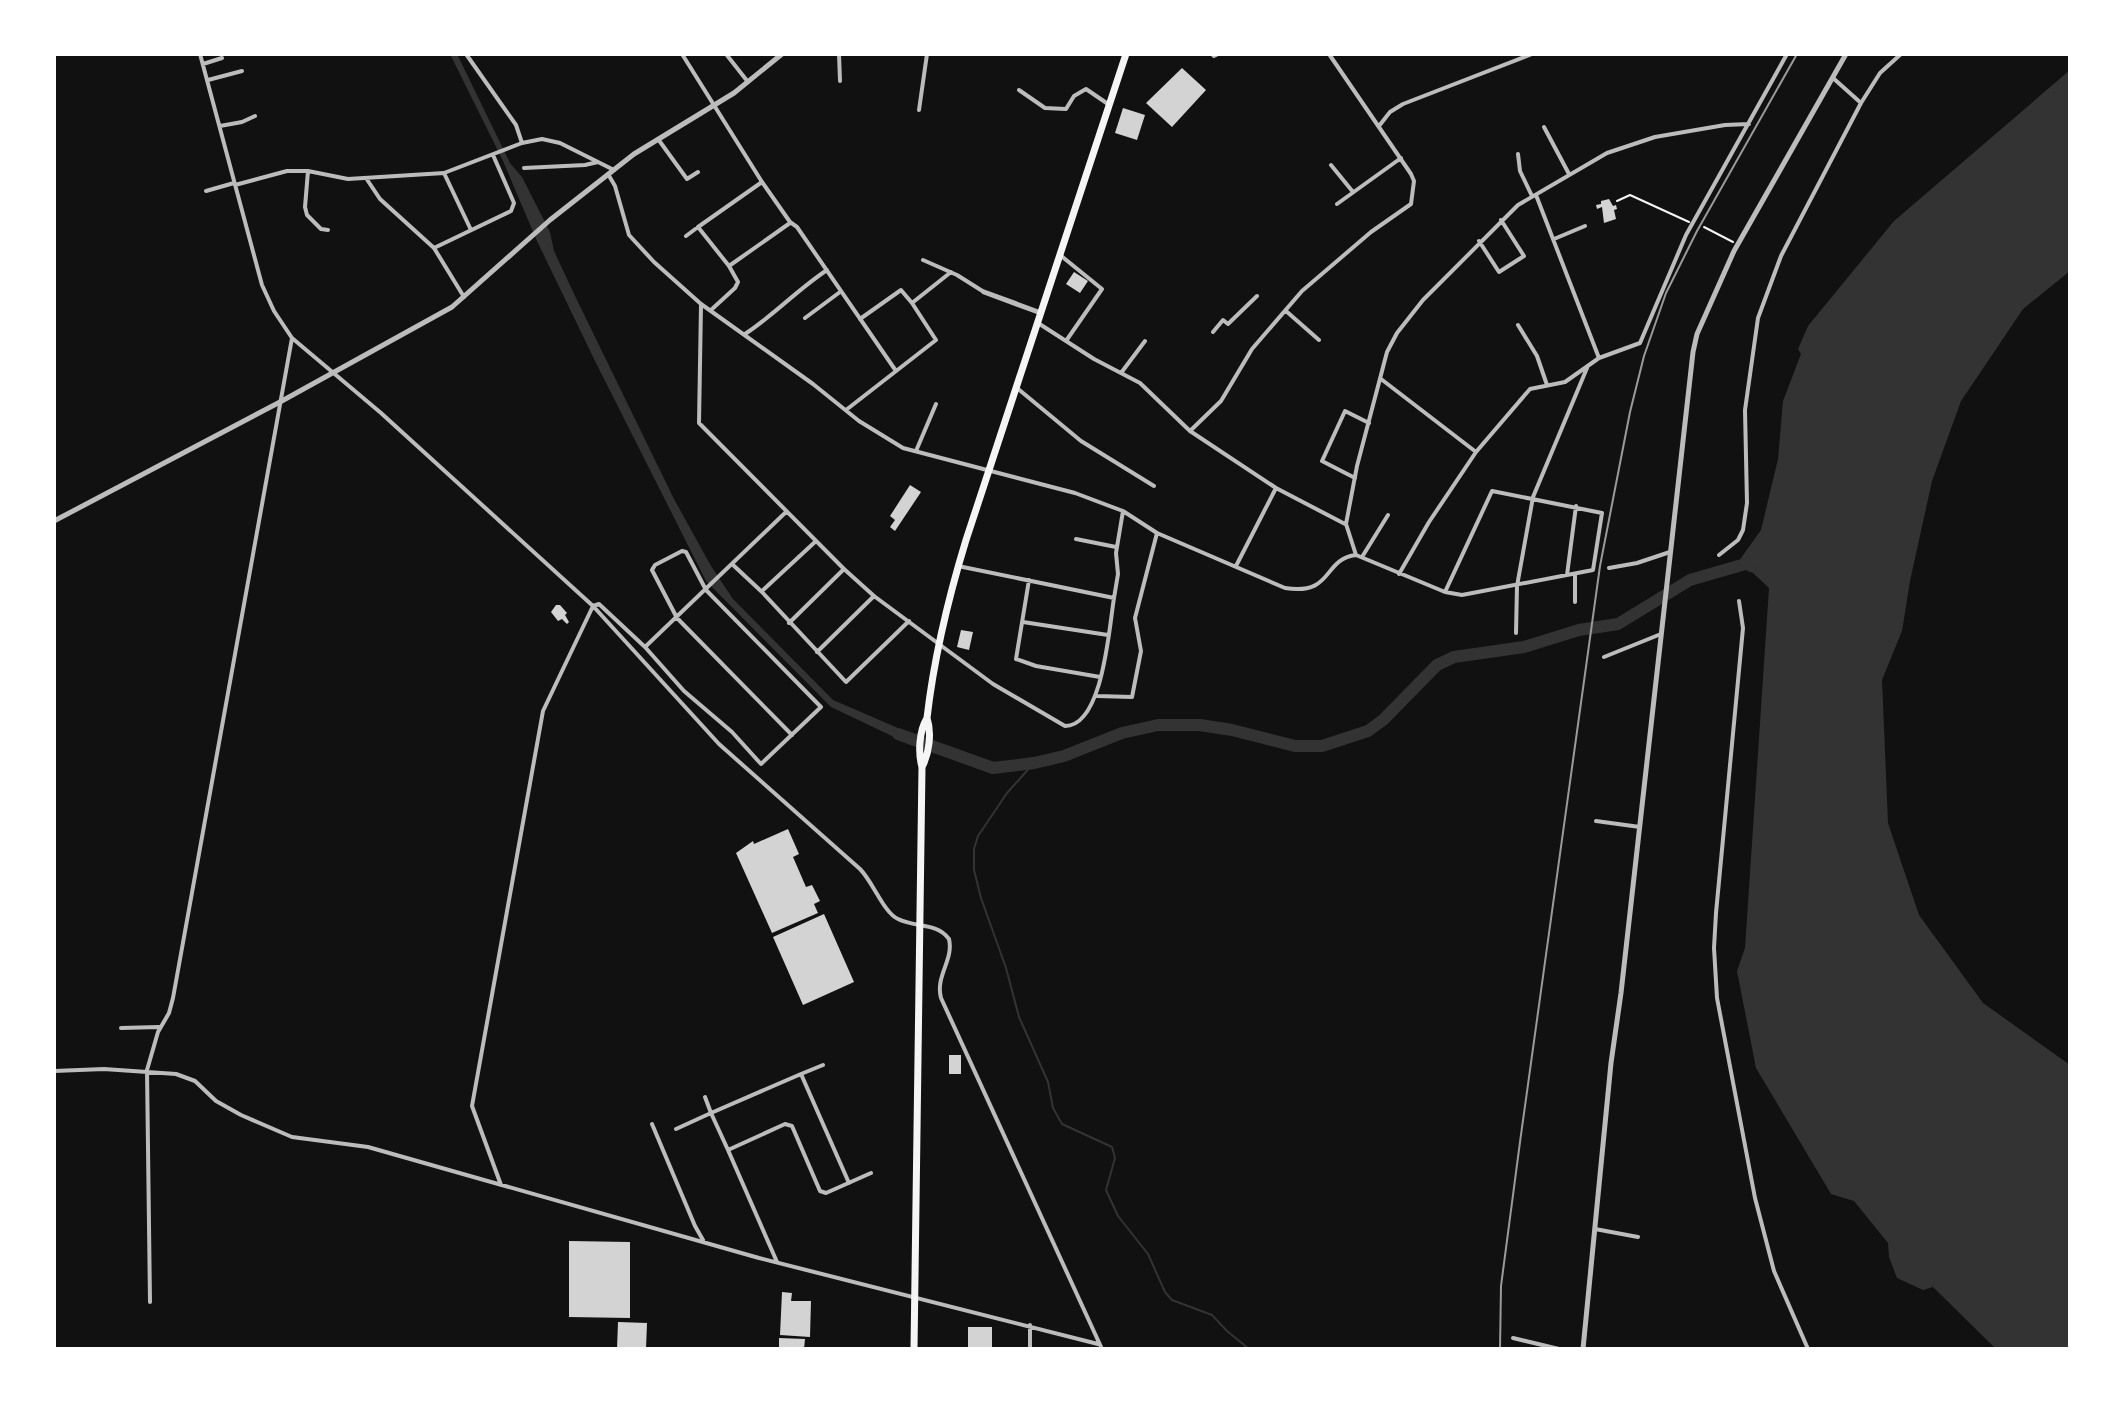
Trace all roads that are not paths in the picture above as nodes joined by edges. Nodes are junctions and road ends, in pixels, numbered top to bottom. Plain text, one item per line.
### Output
1 (200, 54) edge
2 (466, 54) edge
3 (682, 54) edge
4 (726, 54) edge
5 (782, 54) edge
6 (839, 54) edge
7 (927, 54) edge
8 (1126, 54) edge
9 (1212, 54) edge
10 (1218, 54) edge
11 (1329, 54) edge
12 (1532, 54) edge
13 (1787, 54) edge
14 (1846, 54) edge
15 (1901, 54) edge
16 (222, 58) dead end
17 (203, 64) junction
18 (242, 71) dead end
19 (1833, 78) junction
20 (208, 80) junction
21 (840, 81) dead end
22 (748, 82) junction
23 (1019, 90) dead end
24 (1861, 103) junction
25 (715, 104) junction
26 (1110, 105) junction
27 (919, 110) dead end
28 (255, 116) dead end
29 (1749, 124) junction
30 (220, 126) junction
31 (1379, 126) junction
32 (1544, 127) dead end
33 (658, 139) junction
34 (522, 143) junction
35 (1518, 154) dead end
36 (493, 155) junction
37 (1401, 158) junction
38 (601, 161) junction
39 (1331, 165) dead end
40 (524, 168) dead end
41 (308, 171) junction
42 (611, 172) junction
43 (698, 172) dead end
44 (444, 173) junction
45 (1569, 174) junction
46 (366, 177) junction
47 (762, 182) junction
48 (235, 184) junction
49 (206, 191) dead end
50 (1353, 192) junction
51 (1534, 196) junction
52 (1337, 204) dead end
53 (1501, 220) junction
54 (790, 222) junction
55 (1585, 226) dead end
56 (698, 227) junction
57 (328, 230) dead end
58 (471, 230) junction
59 (686, 236) dead end
60 (1554, 240) junction
61 (1479, 241) junction
62 (434, 248) junction
63 (1060, 255) junction
64 (923, 260) dead end
65 (729, 266) junction
66 (827, 270) junction
67 (951, 272) junction
68 (840, 292) junction
69 (984, 292) joint
70 (1257, 296) dead end
71 (464, 297) junction
72 (912, 303) junction
73 (701, 304) junction
74 (711, 310) junction
75 (1286, 311) junction
76 (1041, 313) junction
77 (805, 318) dead end
78 (860, 319) junction
79 (1038, 323) junction
80 (1518, 325) dead end
81 (1213, 332) dead end
82 (745, 334) junction
83 (292, 338) junction
84 (1319, 340) dead end
85 (1066, 341) junction
86 (1145, 341) dead end
87 (1599, 358) junction
88 (1588, 367) junction
89 (896, 371) junction
90 (334, 373) junction
91 (1121, 373) junction
92 (1381, 379) junction
93 (1547, 385) junction
94 (1017, 388) junction
95 (280, 402) junction
96 (936, 404) dead end
97 (846, 410) junction
98 (1369, 423) junction
99 (1190, 431) junction
100 (916, 451) junction
101 (1476, 452) junction
102 (989, 470) junction
103 (1355, 478) junction
104 (1154, 486) dead end
105 (1276, 488) junction
106 (1533, 497) junction
107 (1576, 506) junction
108 (1123, 511) junction
109 (786, 512) junction
110 (1388, 515) dead end
111 (54, 521) edge
112 (1346, 524) junction
113 (1157, 533) junction
114 (1076, 539) dead end
115 (816, 541) junction
116 (1116, 547) junction
117 (1669, 555) junction
118 (1719, 555) dead end
119 (1359, 556) junction
120 (732, 564) junction
121 (958, 566) junction
122 (1236, 566) junction
123 (1609, 568) dead end
124 (844, 569) junction
125 (1399, 574) junction
126 (1575, 574) junction
127 (1567, 575) junction
128 (1029, 580) junction
129 (1517, 586) junction
130 (708, 589) junction
131 (762, 592) junction
132 (1445, 592) junction
133 (874, 596) junction
134 (1114, 598) junction
135 (1739, 601) dead end
136 (1575, 602) dead end
137 (593, 606) junction
138 (677, 618) junction
139 (909, 621) junction
140 (1023, 622) junction
141 (789, 623) junction
142 (1516, 633) dead end
143 (1661, 634) junction
144 (1108, 635) junction
145 (938, 645) junction
146 (645, 647) junction
147 (817, 652) junction
148 (1604, 657) dead end
149 (1100, 677) junction
150 (1097, 696) junction
151 (792, 735) junction
152 (1596, 821) dead end
153 (1640, 827) junction
154 (919, 925) junction
155 (160, 1027) junction
156 (121, 1028) dead end
157 (823, 1065) dead end
158 (147, 1070) junction
159 (54, 1071) edge
160 (801, 1074) junction
161 (705, 1097) dead end
162 (711, 1113) junction
163 (652, 1124) dead end
164 (676, 1129) dead end
165 (728, 1150) junction
166 (871, 1173) dead end
167 (849, 1183) junction
168 (502, 1185) junction
169 (1595, 1229) junction
170 (1638, 1237) dead end
171 (705, 1242) junction
172 (777, 1262) junction
173 (915, 1296) junction
174 (150, 1302) dead end
175 (1030, 1325) junction
176 (1513, 1338) dead end
177 (1080, 1339) junction
178 (1100, 1346) edge
179 (1539, 1347) edge
180 (914, 1349) edge
181 (1030, 1349) edge
182 (1080, 1349) edge
183 (1559, 1349) edge
184 (1583, 1349) edge
185 (1808, 1349) edge

1 - 17 street
2 - 34 street
3 - 25 street
4 - 22 street
5 - 22 street
6 - 21 street
7 - 27 street
8 - 26 highway
9 - 10 street
11 - 31 street
12 - 31 street
13 - 29 street
14 - 19 street
15 - 24 street
16 - 17 street
17 - 20 street
18 - 20 street
19 - 24 street
19 - 117 street
20 - 30 street
22 - 25 street
23 - 26 street
24 - 118 street
25 - 33 street
25 - 47 street
26 - 63 highway
28 - 30 street
29 - 45 street
29 - 87 street
30 - 48 street
31 - 37 street
32 - 45 street
33 - 42 street
33 - 43 street
34 - 36 street
34 - 38 street
35 - 51 street
36 - 44 street
36 - 58 street
37 - 50 street
37 - 75 street
38 - 40 street
38 - 42 street
39 - 50 street
41 - 46 street
41 - 48 street
41 - 57 street
42 - 71 street
42 - 73 street
44 - 46 street
44 - 58 street
45 - 51 street
46 - 62 street
47 - 54 street
47 - 56 street
48 - 49 street
48 - 83 street
50 - 52 street
51 - 53 street
51 - 60 street
53 - 61 street
53 - 61 street
54 - 65 street
54 - 66 street
55 - 60 street
56 - 59 street
56 - 65 street
58 - 62 street
60 - 87 street
61 - 92 street
62 - 71 street
63 - 76 highway
63 - 85 street
64 - 67 street
65 - 74 street
66 - 68 street
66 - 82 street
67 - 69 street
67 - 72 street
68 - 77 street
68 - 78 street
69 - 76 street
70 - 81 street
71 - 90 street
72 - 78 street
72 - 89 street
73 - 74 street
73 - 109 street
74 - 82 street
75 - 84 street
75 - 99 street
76 - 79 highway
78 - 89 street
79 - 85 street
79 - 94 highway
80 - 93 street
82 - 97 street
83 - 90 street
83 - 95 street
85 - 91 street
86 - 91 street
87 - 88 street
88 - 93 street
88 - 106 street
89 - 97 street
90 - 95 street
90 - 137 street
91 - 99 street
92 - 98 street
92 - 101 street
93 - 101 street
94 - 102 highway
94 - 104 street
95 - 111 street
95 - 155 street
96 - 100 street
97 - 100 street
98 - 103 street
98 - 103 street
99 - 105 street
100 - 102 street
101 - 125 street
102 - 108 street
102 - 121 highway
103 - 112 street
105 - 112 street
105 - 122 street
106 - 107 street
106 - 129 street
106 - 132 street
107 - 126 street
107 - 127 street
108 - 113 street
108 - 116 street
109 - 115 street
109 - 120 street
110 - 119 street
112 - 119 street
113 - 122 street
113 - 150 street
114 - 116 street
115 - 124 street
115 - 131 street
116 - 134 street
117 - 123 street
117 - 143 street
119 - 122 street
119 - 125 street
120 - 130 street
120 - 131 street
121 - 128 street
121 - 145 highway
124 - 133 street
124 - 141 street
125 - 132 street
126 - 127 street
126 - 136 street
127 - 129 street
128 - 134 street
128 - 140 street
129 - 132 street
129 - 142 street
130 - 138 street
130 - 138 street
130 - 151 street
131 - 141 street
133 - 139 street
133 - 147 street
134 - 144 street
135 - 185 street
137 - 146 street
137 - 154 street
137 - 168 street
138 - 146 street
138 - 151 street
139 - 145 street
139 - 147 street
140 - 144 street
140 - 149 street
141 - 147 street
143 - 148 street
143 - 153 street
144 - 149 street
145 - 150 street
145 - 154 highway
146 - 151 street
149 - 150 street
152 - 153 street
153 - 169 street
154 - 173 highway
154 - 178 street
155 - 156 street
155 - 158 street
157 - 160 street
158 - 159 street
158 - 168 street
158 - 174 street
160 - 162 street
160 - 167 street
161 - 162 street
162 - 164 street
162 - 165 street
163 - 171 street
165 - 167 street
165 - 172 street
166 - 167 street
168 - 171 street
169 - 170 street
169 - 184 street
171 - 172 street
172 - 173 street
173 - 175 street
173 - 180 highway
175 - 177 street
175 - 181 street
176 - 179 street
177 - 178 street
177 - 182 street
179 - 183 street

